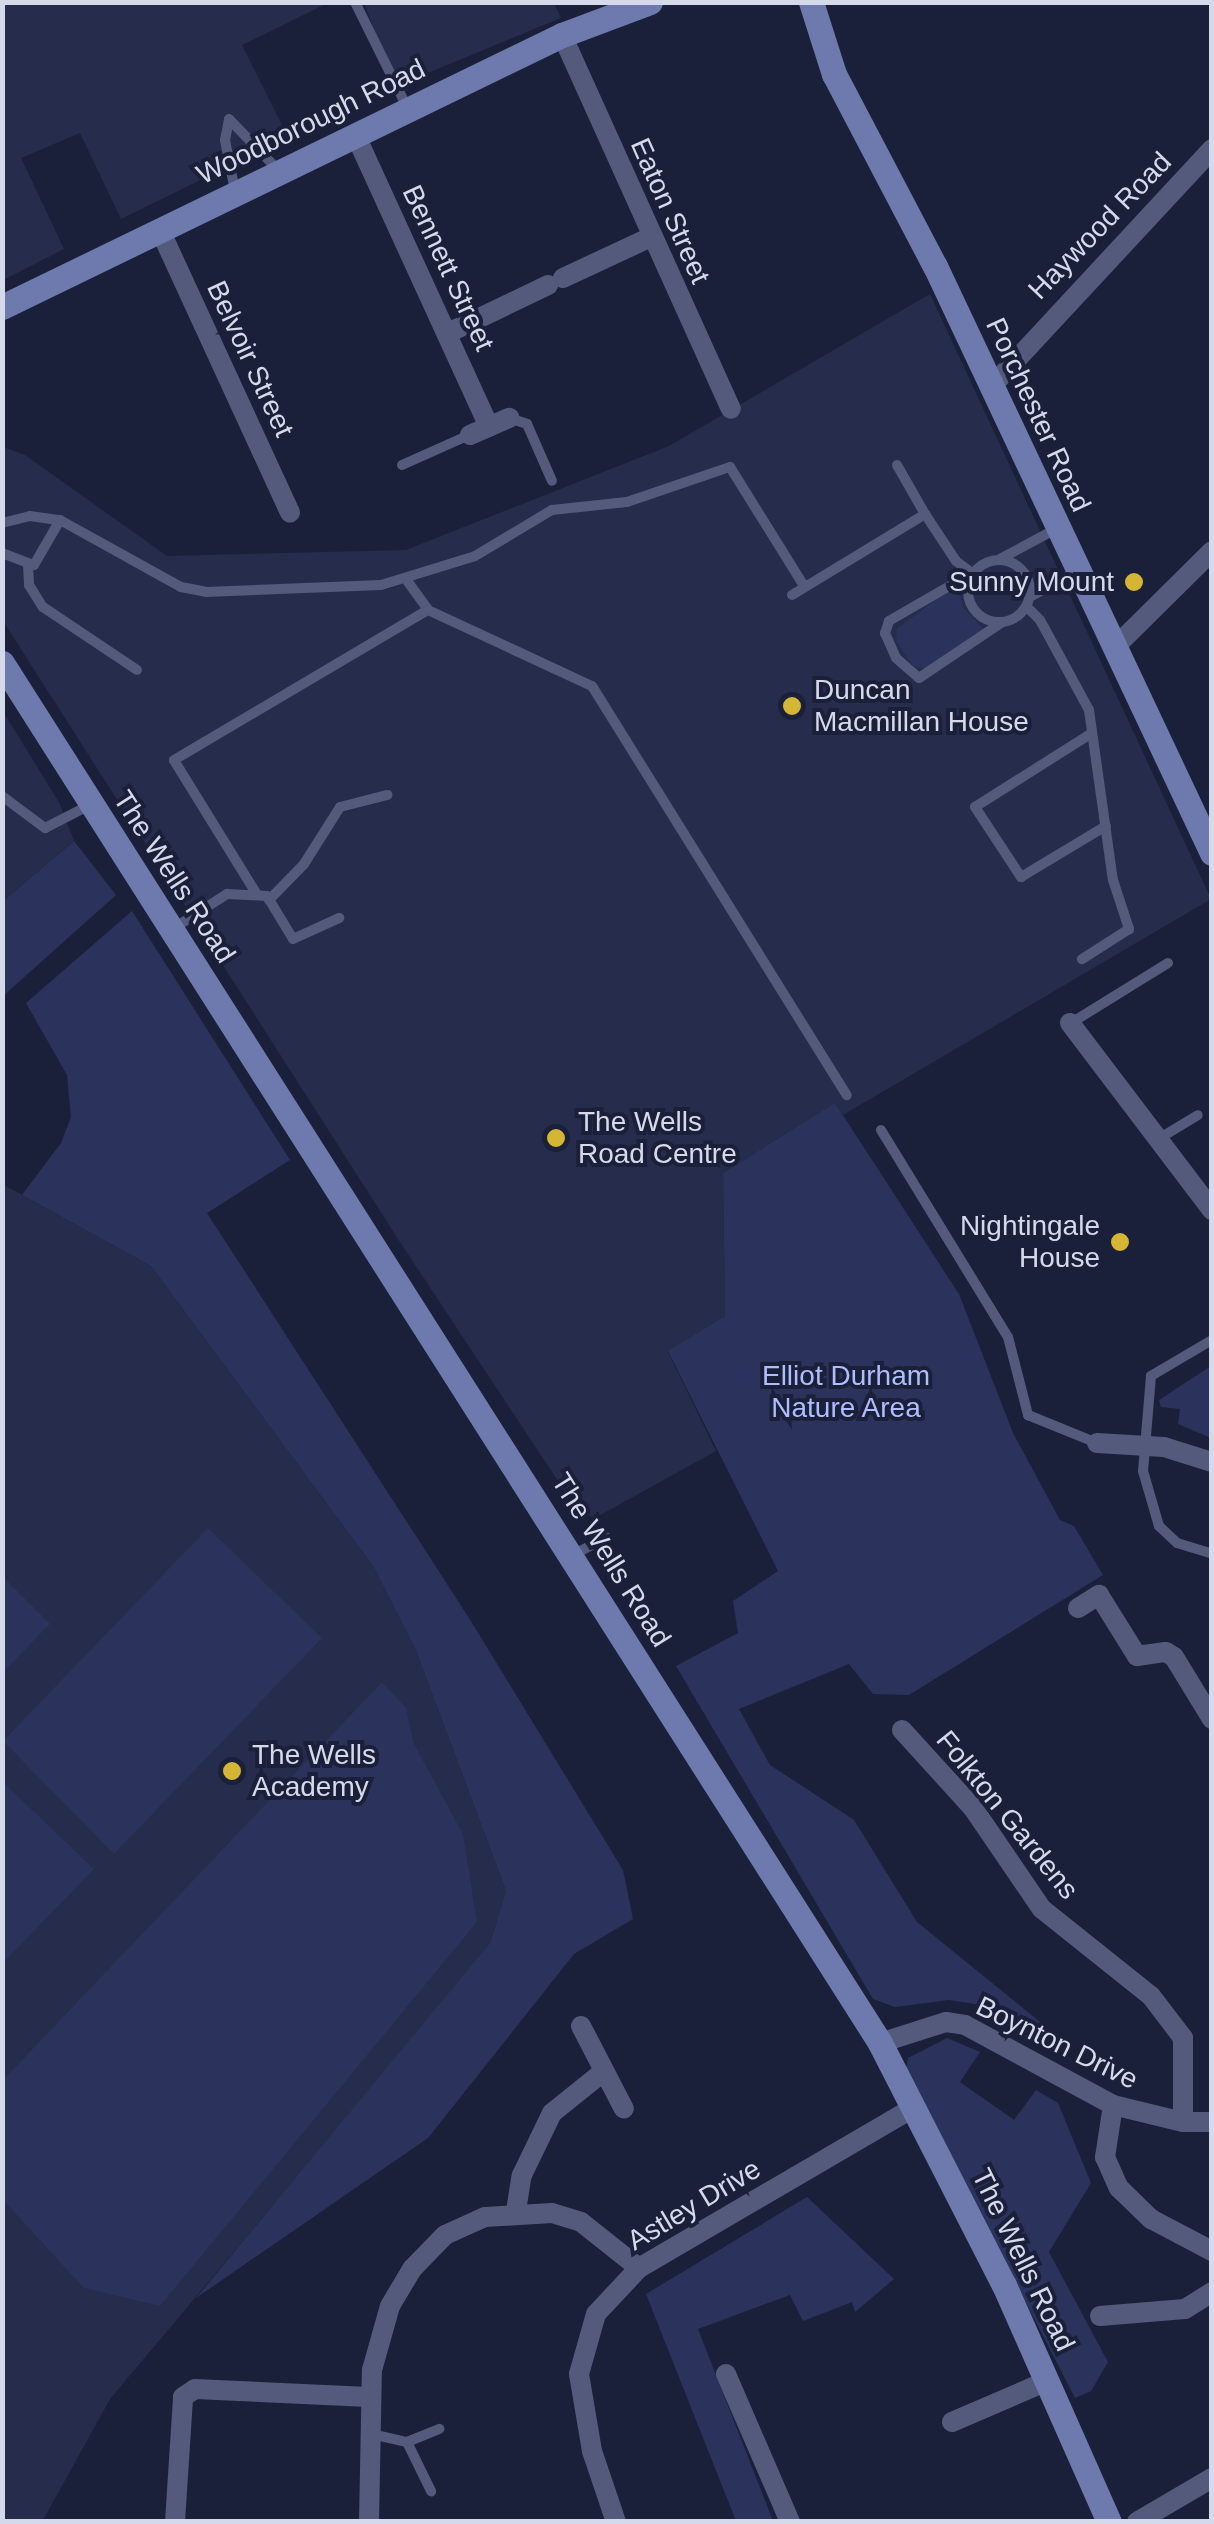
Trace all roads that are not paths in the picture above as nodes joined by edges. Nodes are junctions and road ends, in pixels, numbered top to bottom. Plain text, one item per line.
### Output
1 (355, 2) edge
2 (650, 2) edge
3 (812, 2) edge
4 (562, 35) junction
5 (408, 108) junction
6 (356, 134) junction
7 (1212, 149) edge
8 (280, 172) junction
9 (235, 191) junction
10 (160, 230) junction
11 (652, 236) junction
12 (2, 308) edge
13 (448, 333) junction
14 (991, 387) junction
15 (731, 408) dead end
16 (489, 427) junction
17 (402, 465) dead end
18 (897, 465) dead end
19 (552, 482) dead end
20 (290, 512) dead end
21 (925, 514) junction
22 (60, 520) junction
23 (2, 523) edge
24 (1058, 528) junction
25 (1212, 552) edge
26 (2, 553) edge
27 (1000, 560) junction
28 (28, 565) junction
29 (1078, 571) junction
30 (972, 574) junction
31 (408, 582) junction
32 (804, 586) junction
33 (792, 595) dead end
34 (1028, 602) junction
35 (428, 610) junction
36 (1001, 624) junction
37 (1115, 647) junction
38 (2, 662) edge
39 (137, 670) dead end
40 (1092, 732) junction
41 (388, 795) dead end
42 (2, 796) edge
43 (92, 804) junction
44 (1106, 826) junction
45 (1212, 853) edge
46 (256, 893) junction
47 (269, 900) junction
48 (339, 918) dead end
49 (171, 930) junction
50 (1082, 959) dead end
51 (1168, 963) dead end
52 (1070, 1023) joint
53 (847, 1096) dead end
54 (1198, 1115) dead end
55 (881, 1130) dead end
56 (1160, 1138) junction
57 (1212, 1210) edge
58 (1212, 1340) edge
59 (1097, 1443) joint
60 (1145, 1445) junction
61 (1212, 1462) edge
62 (607, 1537) dead end
63 (1212, 1554) edge
64 (572, 1555) junction
65 (1075, 1609) dead end
66 (1212, 1720) edge
67 (902, 1730) dead end
68 (581, 2026) dead end
69 (880, 2043) junction
70 (603, 2072) junction
71 (1113, 2105) junction
72 (914, 2107) junction
73 (624, 2109) dead end
74 (1183, 2122) junction
75 (1212, 2122) edge
76 (516, 2211) junction
77 (1212, 2251) edge
78 (639, 2268) junction
79 (1212, 2292) edge
80 (1100, 2316) dead end
81 (726, 2374) dead end
82 (1047, 2381) junction
83 (369, 2397) junction
84 (952, 2422) dead end
85 (438, 2428) dead end
86 (366, 2433) junction
87 (407, 2442) junction
88 (1212, 2478) edge
89 (431, 2491) dead end
90 (174, 2522) edge
91 (369, 2522) edge
92 (616, 2522) edge
93 (790, 2522) edge
94 (1109, 2522) edge
95 (1138, 2522) edge

1 - 5 lane
2 - 4 street, Woodborough Road
3 - 14 street, Porchester Road
4 - 5 street, Woodborough Road
4 - 11 street, Eaton Street
5 - 6 street, Woodborough Road
6 - 8 street, Woodborough Road
6 - 13 street, Bennett Street
7 - 14 street, Haywood Road
8 - 9 street, Woodborough Road
8 - 9 lane
9 - 10 street, Woodborough Road
10 - 12 street, Woodborough Road
10 - 20 street, Belvoir Street
11 - 13 street
11 - 15 street, Eaton Street
13 - 16 street, Bennett Street
14 - 24 street, Porchester Road
16 - 17 lane
16 - 19 lane
18 - 21 lane
21 - 30 lane
21 - 32 lane
22 - 23 lane
22 - 28 lane
22 - 31 lane
24 - 27 lane
24 - 29 street, Porchester Road
25 - 37 street
26 - 28 lane
27 - 30 lane
27 - 34 lane
28 - 39 lane
29 - 34 lane
29 - 37 street, Porchester Road
30 - 36 lane
30 - 36 lane
31 - 32 lane
31 - 35 lane
32 - 33 lane
34 - 36 lane
34 - 40 lane
35 - 46 lane
35 - 53 lane
37 - 45 street, Porchester Road
38 - 43 street, The Wells Road
40 - 44 lane
40 - 44 lane
41 - 47 lane
42 - 43 lane
43 - 49 street, The Wells Road
44 - 50 lane
46 - 47 lane
46 - 49 lane
47 - 48 lane
49 - 64 street, The Wells Road
51 - 52 lane
52 - 56 street
54 - 56 lane
55 - 59 lane
56 - 57 street
58 - 60 lane
59 - 60 street
60 - 61 street
60 - 63 lane
62 - 64 lane
64 - 69 street, The Wells Road
65 - 66 street
67 - 74 street, Folkton Gardens
68 - 70 street
69 - 71 street, Boynton Drive
69 - 72 street, The Wells Road
70 - 73 street
70 - 76 street
71 - 74 street, Boynton Drive
71 - 77 street
72 - 78 street, Astley Drive
72 - 82 street, The Wells Road
74 - 75 street, Boynton Drive
76 - 78 street
76 - 83 street
78 - 92 street, Astley Drive
79 - 80 street
81 - 93 street
82 - 84 street
82 - 94 street, The Wells Road
83 - 86 street
83 - 90 street
85 - 87 lane
86 - 87 lane
86 - 91 street
87 - 89 lane
88 - 95 street

